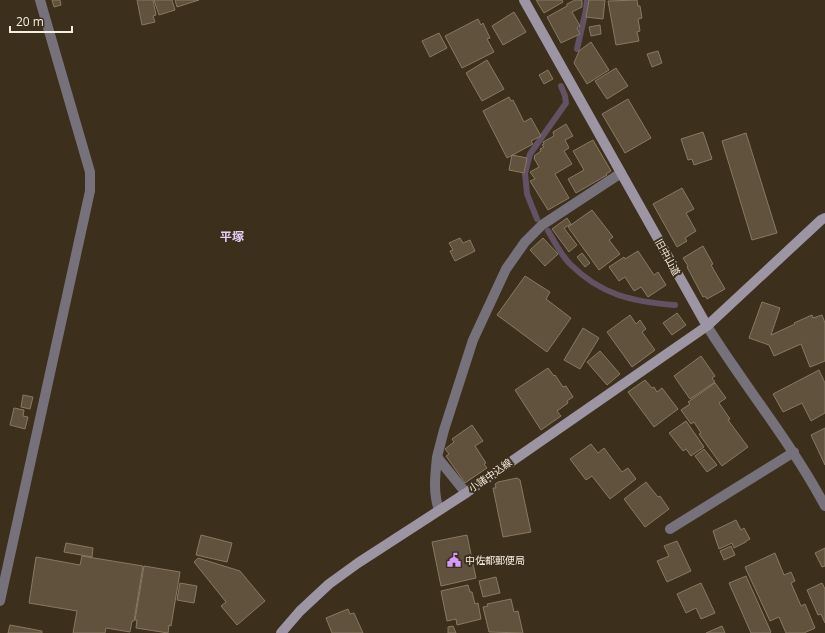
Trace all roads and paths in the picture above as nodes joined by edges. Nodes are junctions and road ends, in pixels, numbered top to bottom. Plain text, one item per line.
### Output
1 (40, 0) edge
2 (524, 0) edge
3 (621, 173) junction
4 (825, 218) edge
5 (706, 326) junction
6 (794, 452) junction
7 (437, 457) junction
8 (466, 492) junction
9 (825, 506) edge
10 (439, 510) junction
11 (670, 529) dead end
12 (0, 601) edge
13 (281, 633) edge

1 - 12 street
2 - 3 main road, 旧中山道
3 - 5 main road, 旧中山道
3 - 7 street
4 - 5 main road, 小諸中込線
5 - 6 street, 旧中山道
5 - 8 main road, 小諸中込線
6 - 9 street, 旧中山道
6 - 11 street
7 - 8 street
7 - 10 street
8 - 10 main road, 小諸中込線
10 - 13 main road, 小諸中込線

